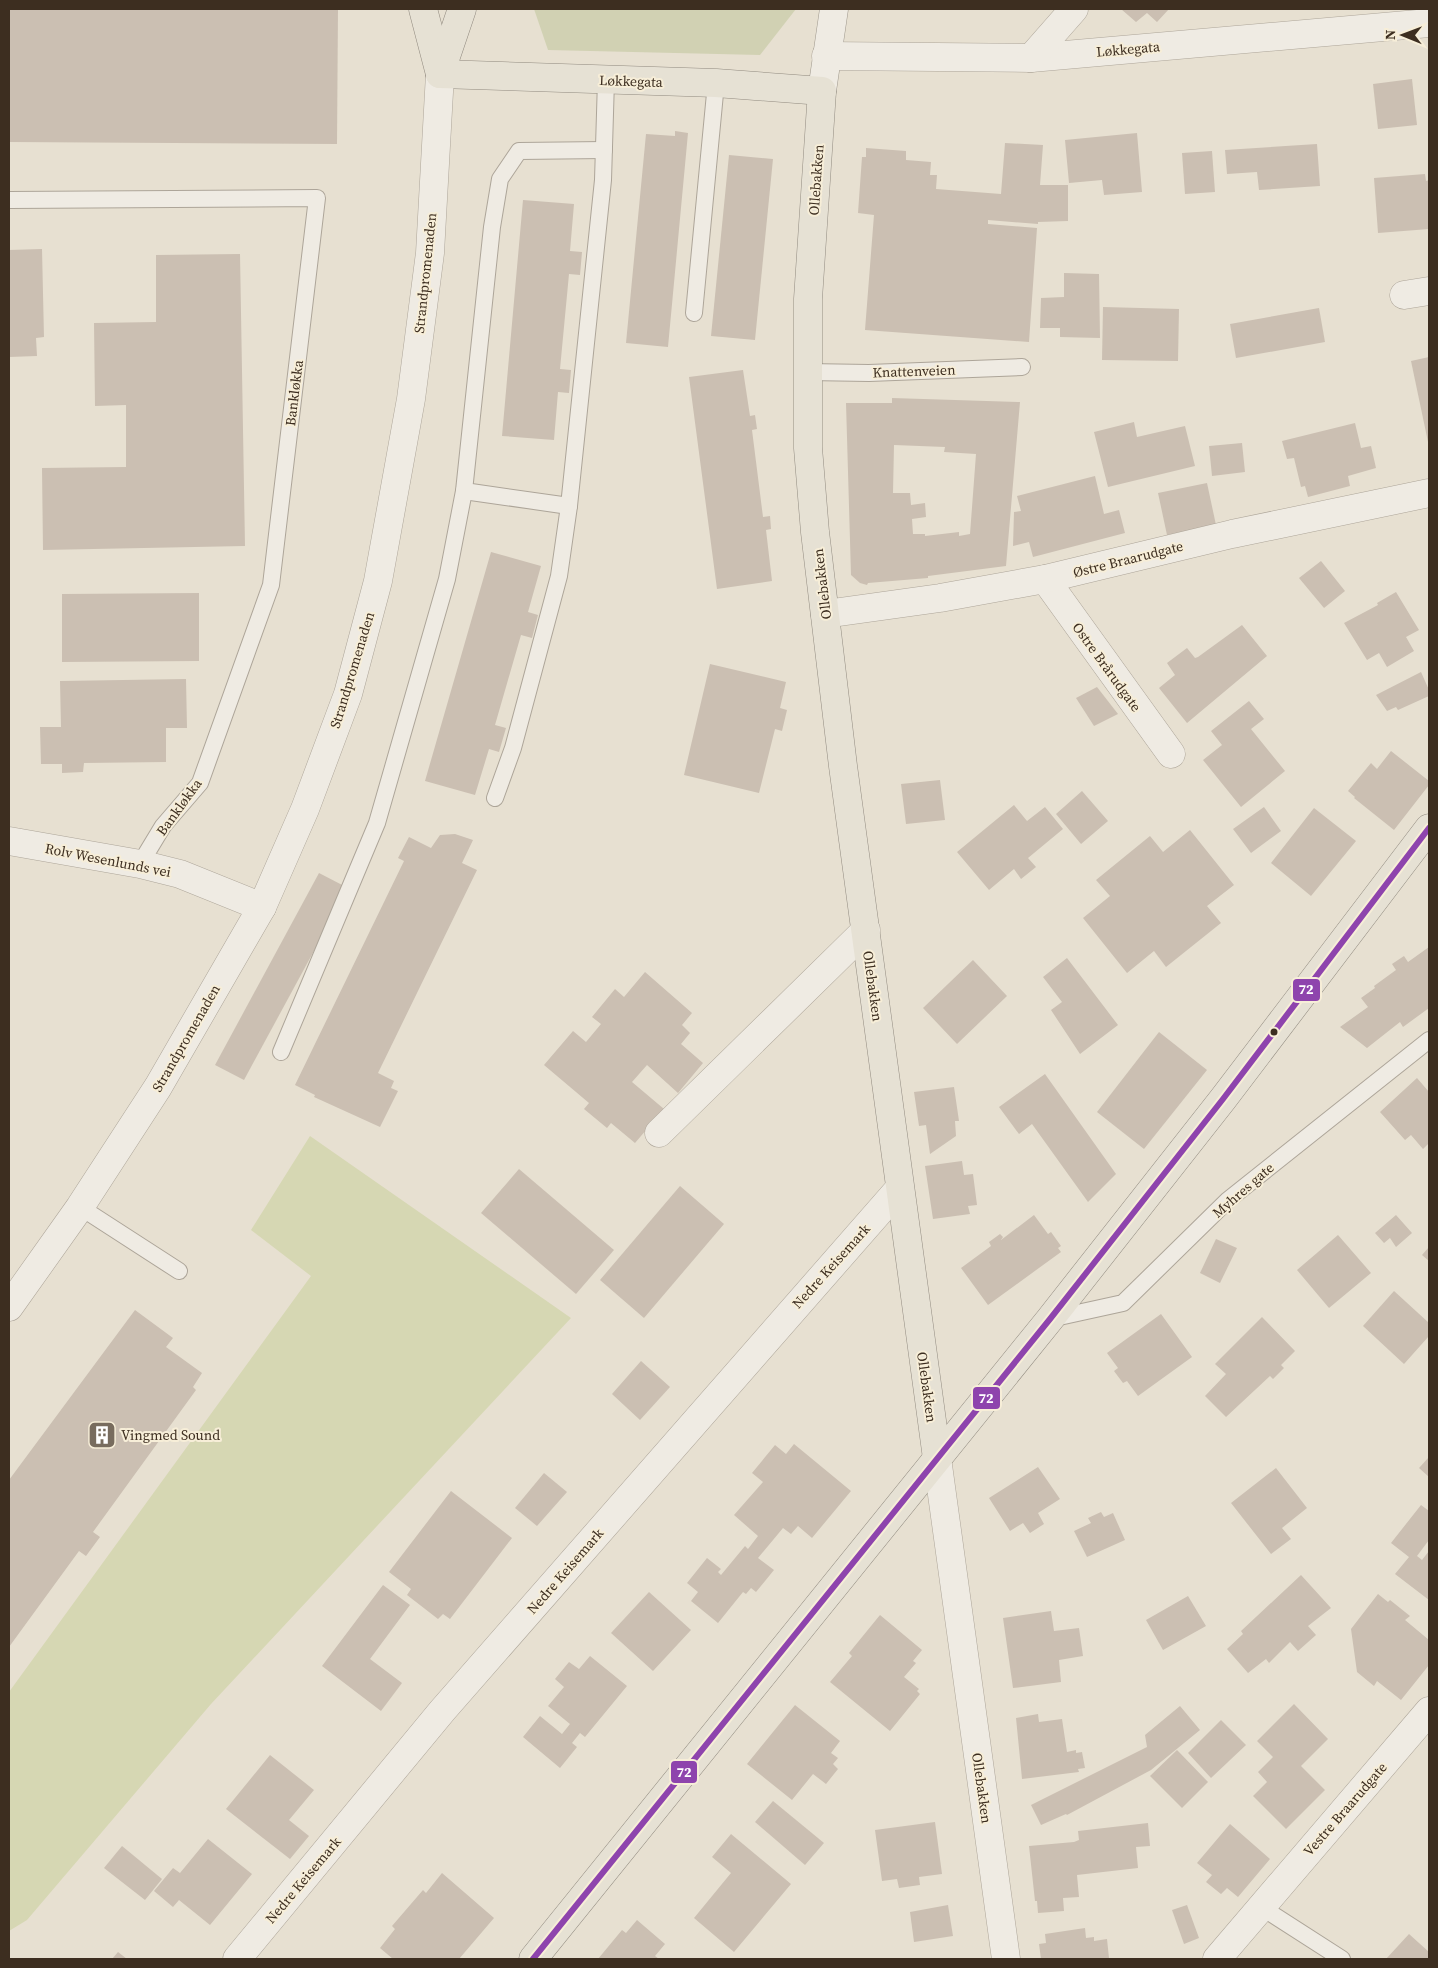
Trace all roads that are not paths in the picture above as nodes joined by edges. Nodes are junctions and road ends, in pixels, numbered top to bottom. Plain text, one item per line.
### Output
1 (423, 9) edge
2 (462, 9) edge
3 (834, 9) edge
4 (1074, 9) edge
5 (1429, 23) edge
6 (826, 56) junction
7 (1031, 58) junction
8 (440, 74) junction
9 (606, 80) junction
10 (716, 84) junction
11 (822, 91) junction
12 (604, 150) junction
13 (9, 200) edge
14 (694, 313) dead end
15 (1022, 367) dead end
16 (806, 372) junction
17 (464, 491) junction
18 (1429, 493) edge
19 (569, 506) junction
20 (1045, 580) junction
21 (825, 614) junction
22 (1171, 754) dead end
23 (495, 798) dead end
24 (1429, 828) edge
25 (9, 841) edge
26 (140, 864) junction
27 (262, 907) junction
28 (866, 930) junction
29 (1429, 1040) edge
30 (281, 1052) dead end
31 (659, 1133) dead end
32 (899, 1189) junction
33 (80, 1207) junction
34 (179, 1272) dead end
35 (9, 1307) edge
36 (1050, 1319) junction
37 (937, 1458) junction
38 (1429, 1711) edge
39 (1261, 1907) junction
40 (237, 1959) edge
41 (533, 1959) edge
42 (1006, 1959) edge
43 (1217, 1959) edge
44 (1342, 1959) edge

1 - 8 main road, Strandpromenaden
2 - 8 main road, Strandpromenaden
3 - 6 street, Ollebakken
4 - 7 street
5 - 7 street, Løkkegata
6 - 7 street, Løkkegata
6 - 11 street, Ollebakken
8 - 9 main road, Løkkegata
8 - 27 street, Strandpromenaden
9 - 10 main road, Løkkegata
9 - 12 lane
10 - 11 main road, Løkkegata
10 - 14 lane
11 - 16 main road, Ollebakken
12 - 17 lane
12 - 19 lane
13 - 26 lane, Bankløkka
15 - 16 lane, Knattenveien
16 - 21 main road, Ollebakken
17 - 19 lane
17 - 30 lane
18 - 20 street, Østre Braarudgate
19 - 23 lane
20 - 21 street, Østre Braarudgate
20 - 22 street, Ostre Brårudgate
21 - 28 main road, Ollebakken
24 - 36 main road
25 - 26 street, Rolv Wesenlunds vei
26 - 27 street, Rolv Wesenlunds vei
27 - 33 street, Strandpromenaden
28 - 31 street
28 - 32 main road, Ollebakken
29 - 36 lane, Myhres gate
32 - 37 main road, Ollebakken
32 - 40 street, Nedre Keisemark
33 - 34 lane
33 - 35 street, Strandpromenaden
36 - 37 main road
37 - 41 main road
37 - 42 street, Ollebakken
38 - 39 street, Vestre Braarudgate
39 - 43 street, Vestre Braarudgate
39 - 44 lane

